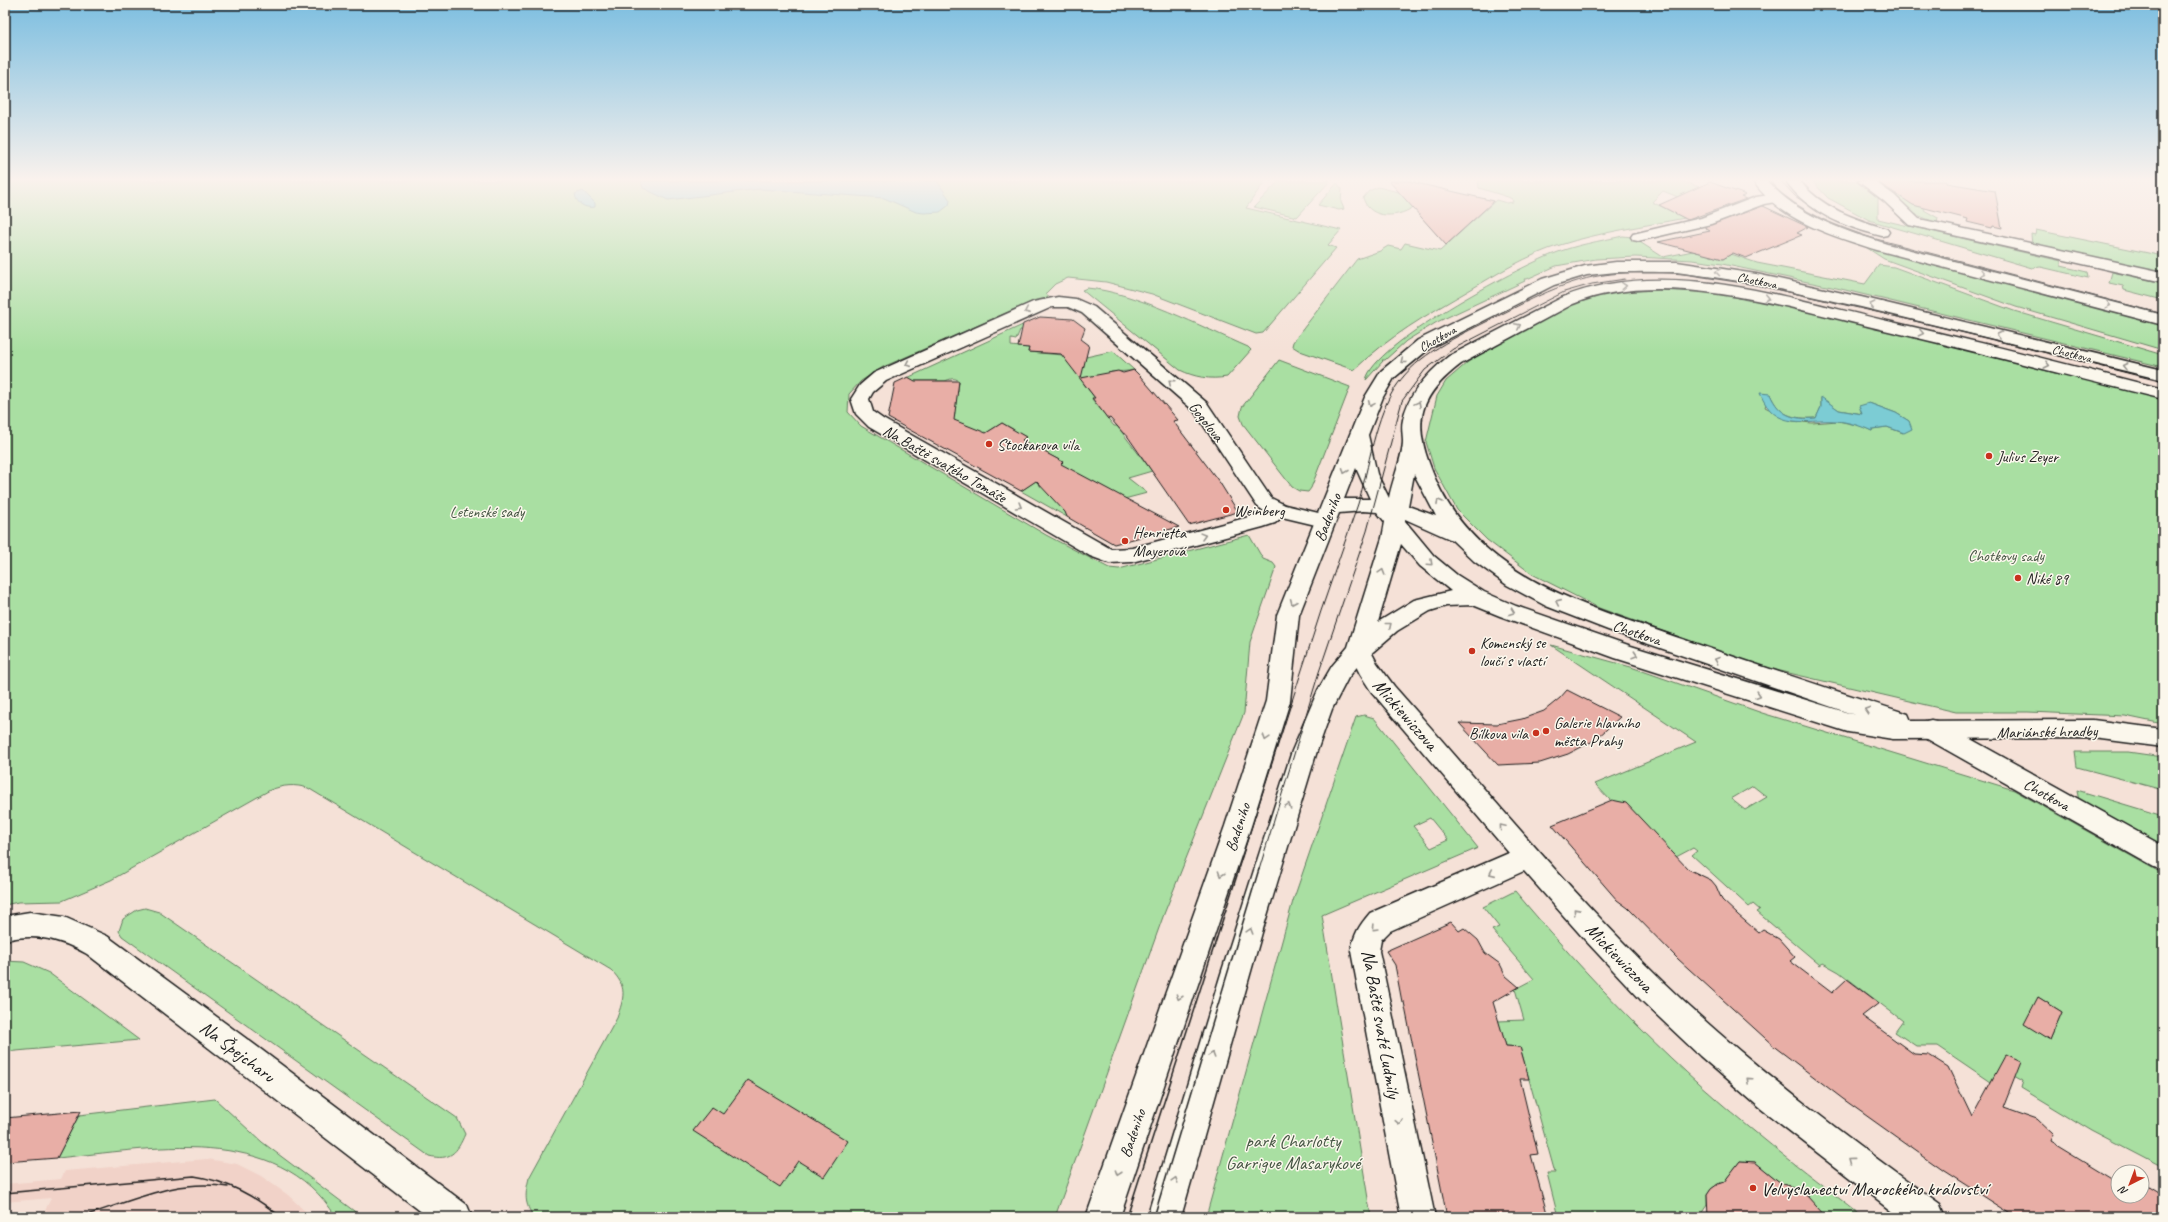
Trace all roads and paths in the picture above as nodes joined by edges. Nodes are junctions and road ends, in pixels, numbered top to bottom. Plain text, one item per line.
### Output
1 (1855, 238) edge
2 (1907, 238) edge
3 (1987, 238) edge
4 (2047, 275) dead end
5 (2163, 277) edge
6 (1088, 310) joint
7 (2163, 320) edge
8 (2163, 375) edge
9 (2163, 394) edge
10 (1359, 435) junction
11 (1412, 441) junction
12 (1278, 510) junction
13 (1392, 514) junction
14 (1327, 515) junction
15 (1459, 535) junction
16 (1476, 597) junction
17 (1359, 650) junction
18 (1931, 729) junction
19 (2163, 738) edge
20 (1527, 857) junction
21 (2163, 859) edge
22 (5, 928) edge
23 (447, 1211) edge
24 (1103, 1217) edge
25 (1164, 1217) edge
26 (1418, 1217) edge
27 (1928, 1217) edge

1 -> 7 main road
2 - 4 main road
3 - 5 main road
12 -> 6 main road, Gogolova
6 -> 12 main road, Na Baště svatého Tomáše
8 -> 10 main road, Chotkova
11 -> 9 main road, Chotkova
10 - 13 main road, Chotkova
10 -> 14 main road, Badeniho
11 - 13 main road, Chotkova
15 -> 11 main road, Chotkova
12 - 14 main road, Gogolova
13 - 14 main road
13 - 15 main road
13 -> 16 main road, Chotkova
17 -> 13 main road
14 -> 24 main road, Badeniho
18 -> 15 main road, Chotkova
17 -> 16 main road
16 -> 18 main road, Chotkova
20 -> 17 main road, Mickiewiczova
25 -> 17 main road
18 - 19 main road, Mariánské hradby
18 - 21 main road, Chotkova
20 -> 26 main road, Na Baště svaté Ludmily
27 -> 20 main road, Mickiewiczova
22 - 23 main road, Na Špejcharu

